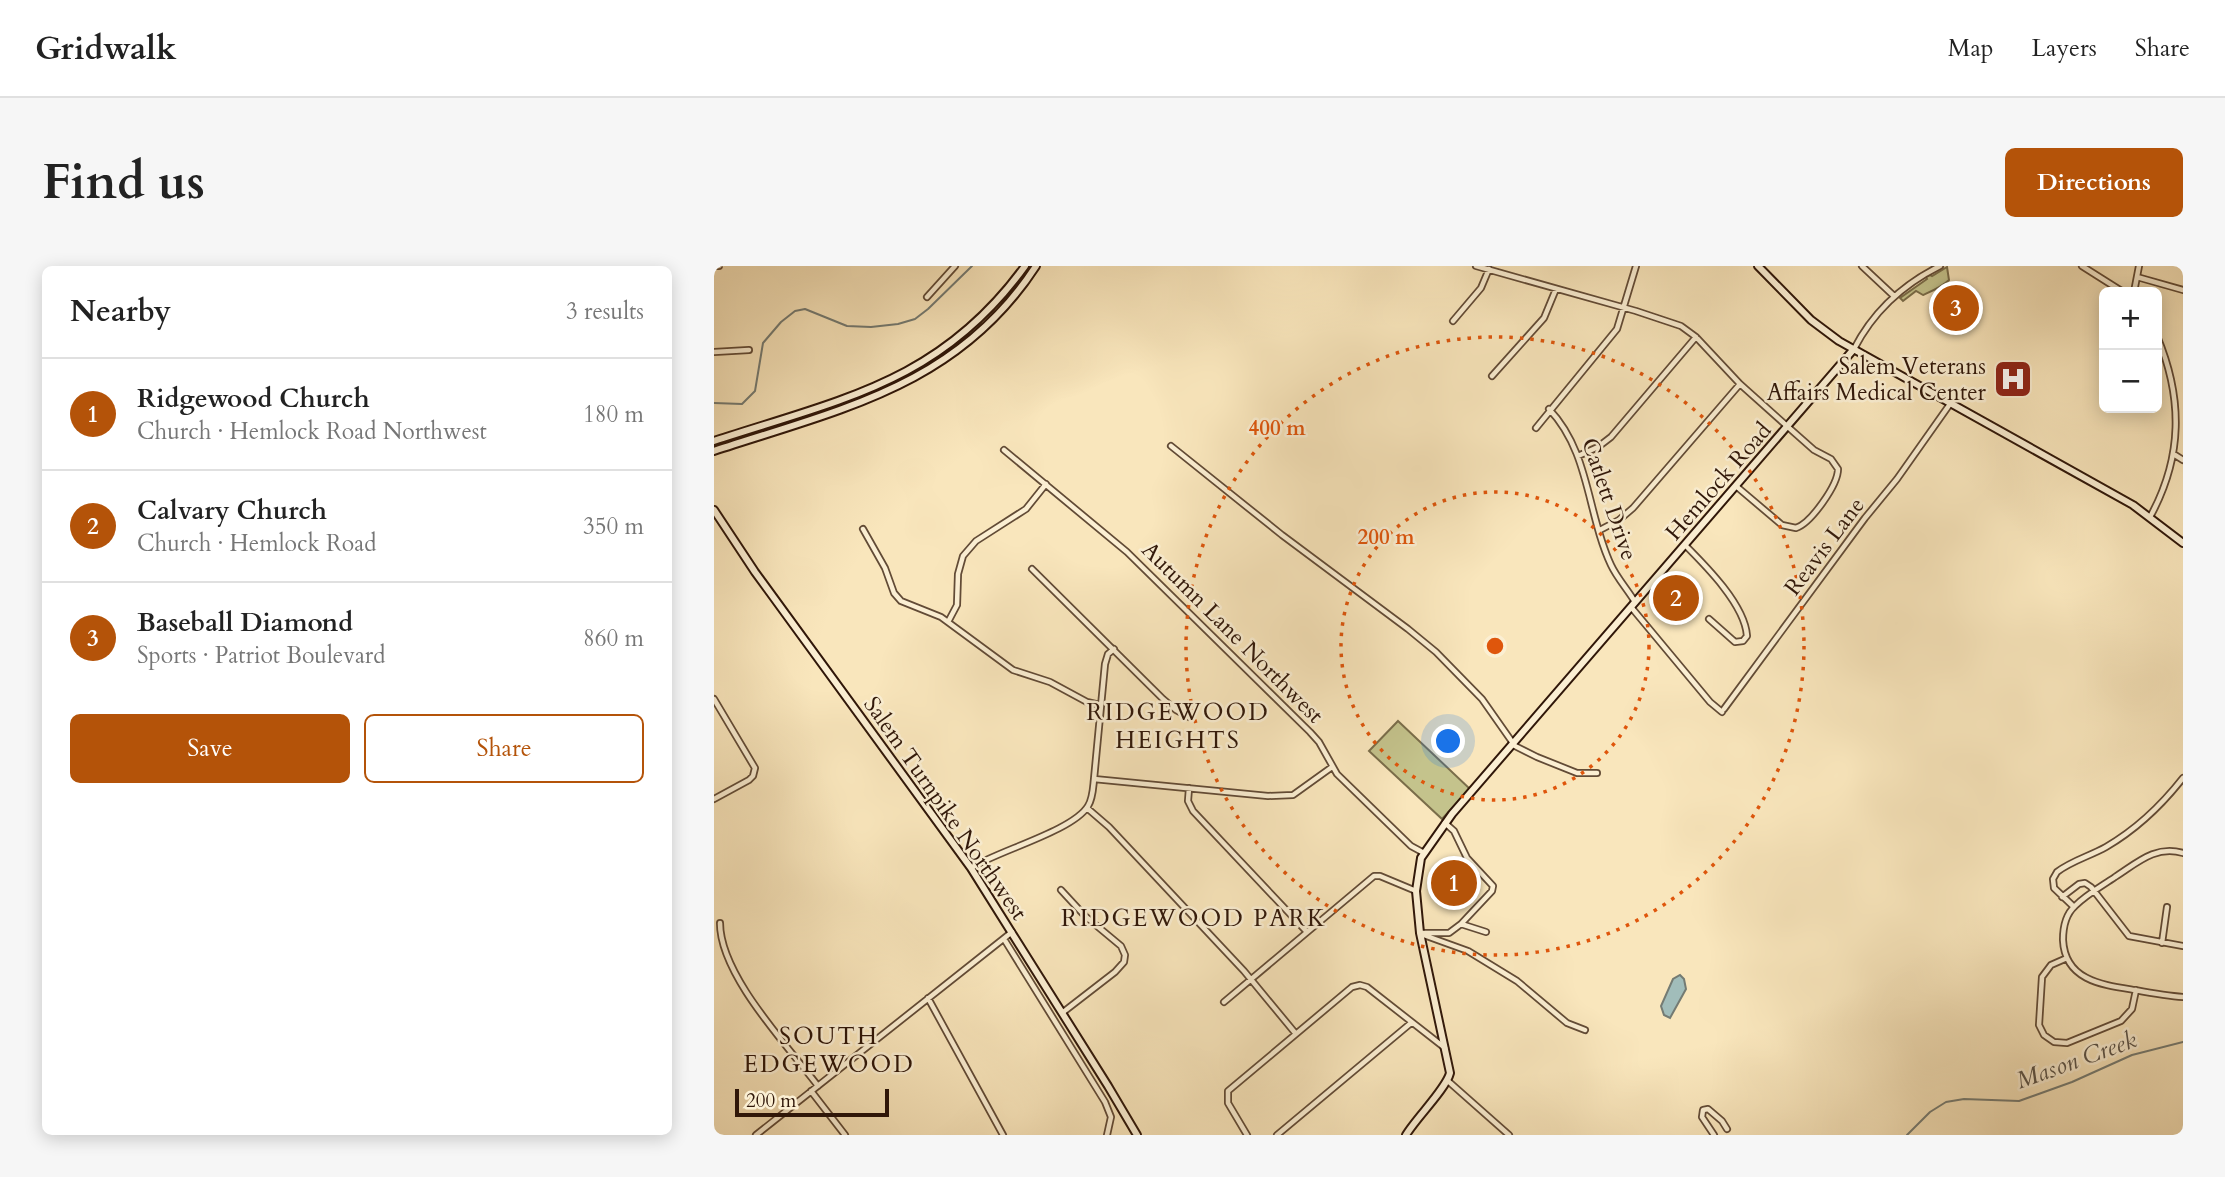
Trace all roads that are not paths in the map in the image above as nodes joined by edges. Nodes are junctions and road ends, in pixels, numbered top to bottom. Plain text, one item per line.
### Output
1 (955, 266) edge
2 (1025, 266) edge
3 (1036, 266) edge
4 (1476, 266) edge
5 (1636, 266) edge
6 (1758, 266) edge
7 (1862, 266) edge
8 (1940, 266) edge
9 (2082, 266) edge
10 (2139, 266) edge
11 (1489, 270) junction
12 (2137, 277) junction
13 (2116, 287) edge
14 (2135, 287) edge
15 (1556, 289) junction
16 (2183, 290) edge
17 (1894, 296) junction
18 (927, 297) dead end
19 (1624, 308) junction
20 (1453, 321) dead end
21 (1696, 337) junction
22 (2162, 348) edge
23 (749, 350) dead end
24 (1853, 350) junction
25 (714, 352) edge
26 (1492, 376) dead end
27 (1740, 384) junction
28 (1950, 404) junction
29 (1549, 409) junction
30 (2180, 419) edge
31 (1788, 427) junction
32 (1536, 428) dead end
33 (714, 441) edge
34 (1171, 446) dead end
35 (1004, 450) dead end
36 (714, 451) edge
37 (2175, 455) junction
38 (1578, 456) junction
39 (2183, 460) edge
40 (1046, 484) junction
41 (1736, 486) junction
42 (714, 511) edge
43 (2150, 517) junction
44 (863, 529) dead end
45 (1600, 530) junction
46 (2183, 543) edge
47 (1685, 545) junction
48 (1032, 569) dead end
49 (1633, 605) junction
50 (1709, 619) dead end
51 (948, 622) junction
52 (1114, 649) junction
53 (714, 699) edge
54 (1100, 705) junction
55 (1723, 710) joint
56 (1189, 717) dead end
57 (1514, 744) junction
58 (1332, 767) junction
59 (1597, 774) dead end
60 (2183, 778) edge
61 (1094, 779) junction
62 (1189, 788) junction
63 (714, 799) edge
64 (1087, 808) junction
65 (1445, 822) junction
66 (2183, 852) edge
67 (1424, 853) junction
68 (971, 868) junction
69 (1061, 890) dead end
70 (1416, 891) junction
71 (2094, 891) junction
72 (2062, 897) junction
73 (2074, 907) junction
74 (2167, 907) dead end
75 (720, 923) dead end
76 (1461, 924) junction
77 (1012, 932) junction
78 (1307, 932) junction
79 (1486, 932) dead end
80 (1420, 933) junction
81 (1004, 939) junction
82 (2162, 943) junction
83 (2183, 946) edge
84 (2067, 958) junction
85 (1250, 979) junction
86 (2136, 990) junction
87 (2183, 997) edge
88 (928, 998) junction
89 (1224, 1002) dead end
90 (1062, 1013) junction
91 (1411, 1023) junction
92 (1585, 1030) dead end
93 (1296, 1034) junction
94 (1446, 1048) junction
95 (1448, 1081) junction
96 (818, 1086) junction
97 (811, 1091) junction
98 (1727, 1129) dead end
99 (756, 1135) edge
100 (845, 1135) edge
101 (1003, 1135) edge
102 (1107, 1135) edge
103 (1137, 1135) edge
104 (1247, 1135) edge
105 (1277, 1135) edge
106 (1406, 1135) edge
107 (1509, 1135) edge
108 (1714, 1135) edge

1 - 18 street
2 - 33 street
3 - 36 street
4 - 11 street
5 - 19 street
6 - 24 street
7 - 17 street
8 - 17 street
9 - 13 street
10 - 12 street
11 - 15 street
11 - 20 street
12 - 14 street
12 - 16 street
15 - 19 street
15 - 26 street
17 - 24 street
19 - 21 street
19 - 29 street
21 - 27 street
21 - 38 street
22 - 30 street
23 - 25 street
24 - 28 street
24 - 31 street, Hemlock Road
27 - 31 street
27 - 45 street
28 - 43 street
28 - 55 street, Reavis Lane
29 - 32 street
29 - 38 street, Catlett Drive
30 - 37 street
31 - 41 street, Hemlock Road
31 - 41 street
34 - 57 street
35 - 40 street, Autumn Lane Northwest
37 - 39 street
37 - 43 street
38 - 45 street, Catlett Drive
40 - 51 street
40 - 58 street, Autumn Lane Northwest
41 - 47 street, Hemlock Road
42 - 68 street, Salem Turnpike Northwest
43 - 46 street
44 - 51 street
45 - 49 street, Catlett Drive
47 - 49 street, Hemlock Road
47 - 50 street
48 - 52 street
49 - 55 street, Catlett Drive
49 - 57 street, Hemlock Road
51 - 54 street
52 - 54 street
52 - 56 street
53 - 63 street
54 - 61 street
57 - 59 street
57 - 65 street, Hemlock Road
58 - 62 street
58 - 67 street, Autumn Lane Northwest
60 - 72 street
61 - 62 street
61 - 64 street
62 - 78 street
64 - 68 street
64 - 85 street
65 - 67 street, Hemlock Road
65 - 76 street
66 - 71 street
67 - 70 street
68 - 77 street, Salem Turnpike Northwest
69 - 90 street
70 - 78 street
70 - 80 street
71 - 72 street
71 - 73 street
71 - 82 street
72 - 73 street
73 - 84 street
74 - 82 street
75 - 96 street
76 - 79 street
76 - 80 street
77 - 81 street
77 - 90 street, Salem Turnpike Northwest
78 - 85 street
80 - 92 street
80 - 94 street
81 - 88 street
81 - 102 street
82 - 83 street
84 - 86 street
84 - 86 street
85 - 89 street
85 - 93 street
86 - 87 street
88 - 96 street
88 - 101 street
90 - 103 street, Salem Turnpike Northwest
91 - 93 street
91 - 94 street
91 - 105 street
93 - 104 street
94 - 95 street
95 - 106 street
95 - 107 street
96 - 97 street
97 - 99 street
97 - 100 street
98 - 108 street

